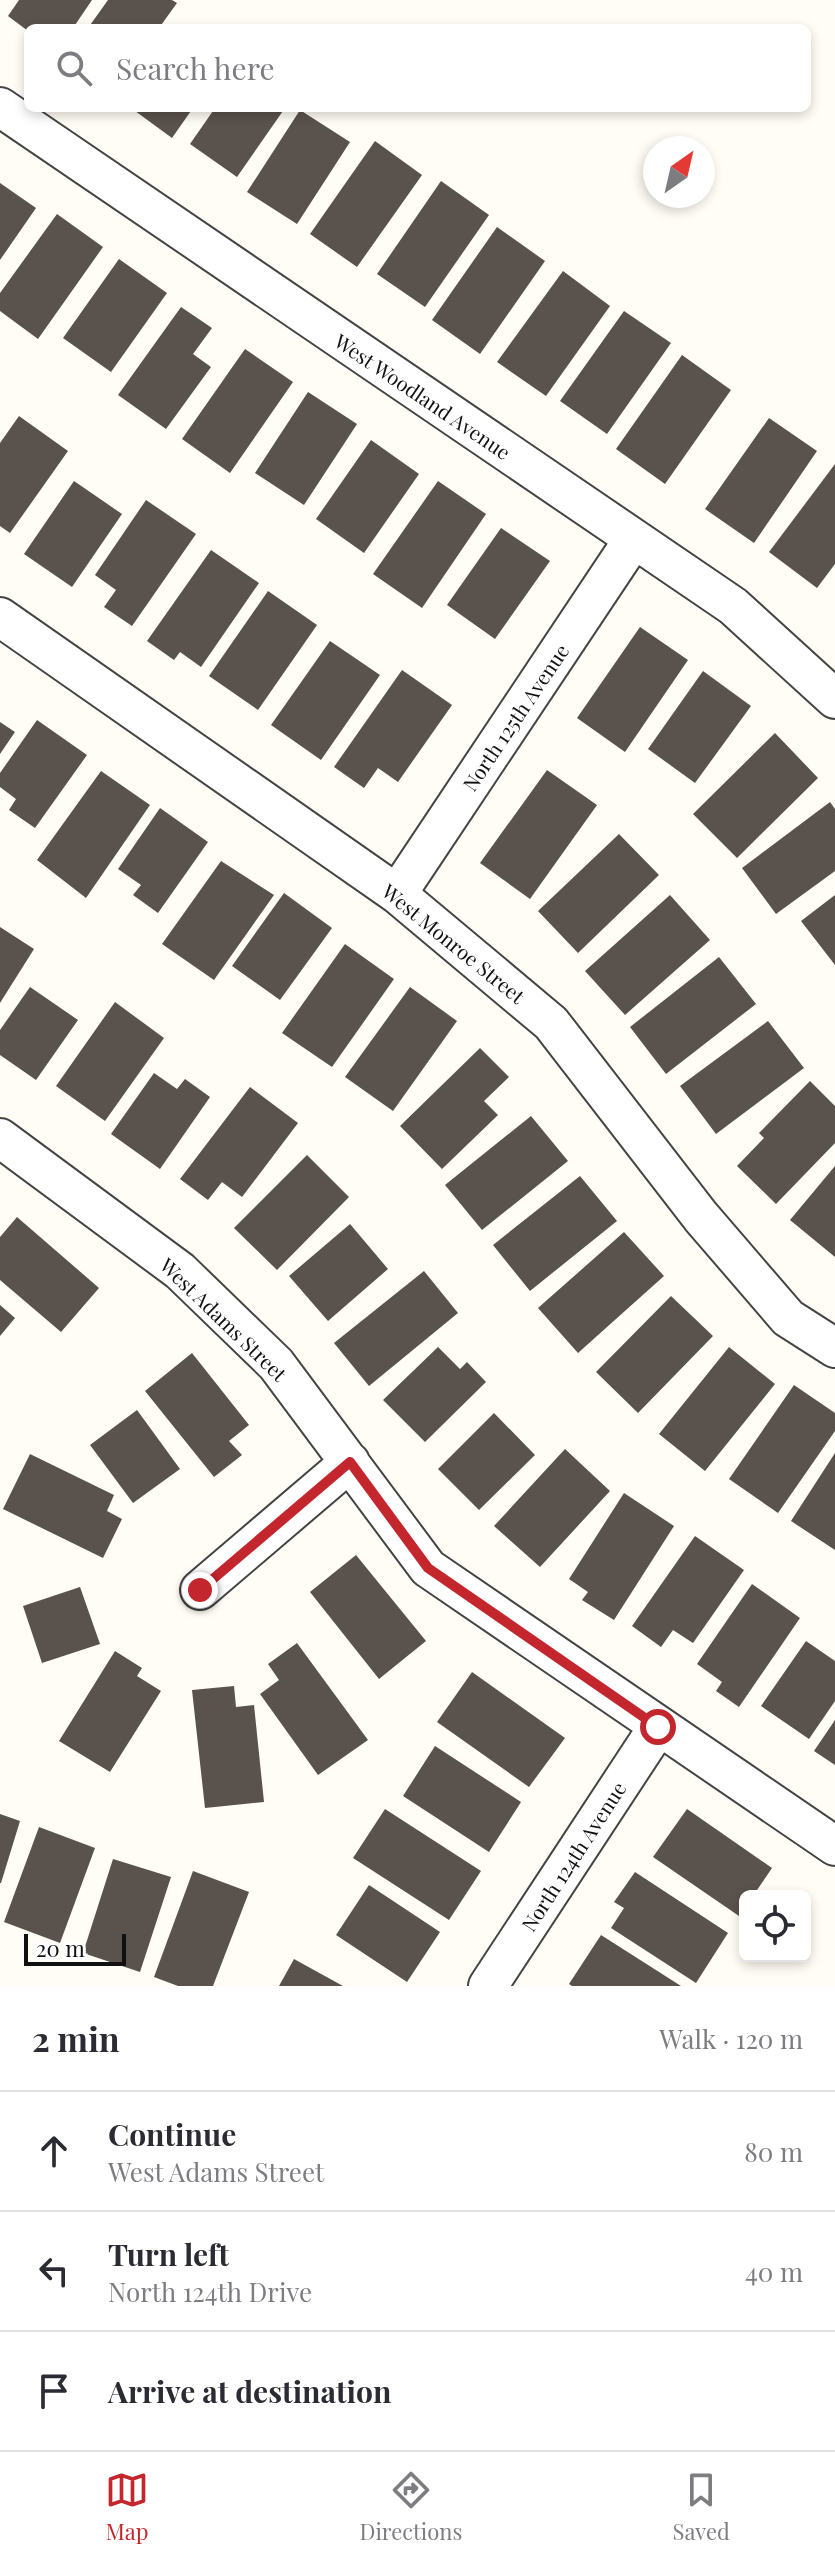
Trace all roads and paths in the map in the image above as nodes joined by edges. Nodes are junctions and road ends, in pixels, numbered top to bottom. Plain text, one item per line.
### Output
1 (0, 107) edge
2 (633, 540) junction
3 (0, 617) edge
4 (835, 699) edge
5 (397, 894) junction
6 (0, 1138) edge
7 (835, 1348) edge
8 (350, 1462) junction
9 (200, 1590) dead end
10 (658, 1727) junction
11 (835, 1846) edge
12 (488, 1986) edge

1 - 2 street, West Woodland Avenue
2 - 4 street, West Woodland Avenue
2 - 5 street, North 125th Avenue
3 - 5 street, West Monroe Street
5 - 7 street, West Monroe Street
6 - 8 street, West Adams Street
8 - 9 street
8 - 10 street, West Adams Street
10 - 11 street, West Adams Street
10 - 12 street, North 124th Avenue

